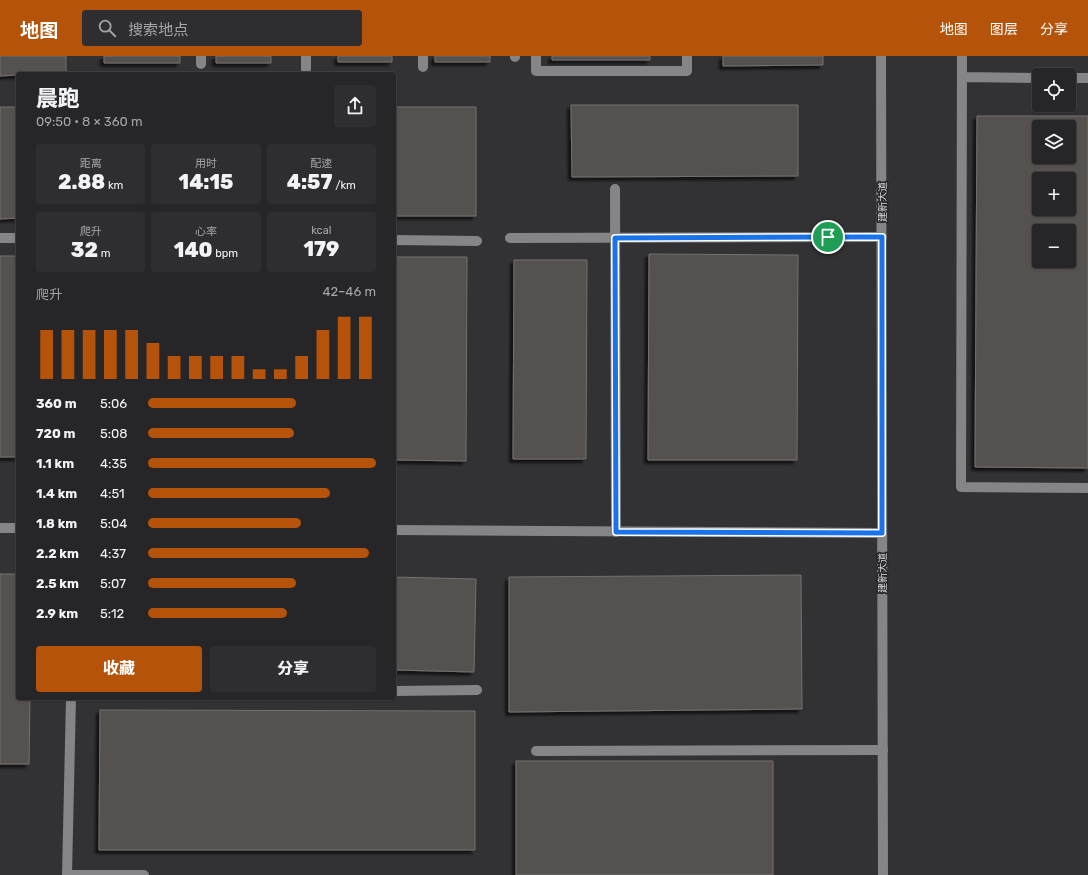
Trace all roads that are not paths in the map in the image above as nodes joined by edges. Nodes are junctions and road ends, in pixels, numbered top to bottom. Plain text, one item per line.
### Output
1 (306, 56) edge
2 (423, 56) edge
3 (536, 56) edge
4 (688, 56) edge
5 (881, 56) edge
6 (962, 56) edge
7 (423, 67) dead end
8 (306, 69) dead end
9 (962, 77) junction
10 (1032, 78) edge
11 (1076, 78) edge
12 (1088, 78) edge
13 (615, 189) dead end
14 (882, 237) junction
15 (0, 238) edge
16 (16, 238) edge
17 (510, 238) dead end
18 (615, 238) junction
19 (396, 240) edge
20 (477, 241) dead end
21 (1088, 488) edge
22 (0, 528) edge
23 (16, 528) edge
24 (396, 530) edge
25 (616, 532) junction
26 (882, 533) junction
27 (477, 690) dead end
28 (396, 691) edge
29 (71, 700) edge
30 (883, 750) junction
31 (536, 751) dead end
32 (68, 875) edge
33 (86, 875) edge
34 (144, 875) edge
35 (883, 875) edge

1 - 8 street
2 - 7 street
3 - 4 street
5 - 14 street, 建新大道
6 - 9 street
9 - 10 street
9 - 21 street
11 - 12 street
13 - 18 street
14 - 18 street
14 - 26 street, 建新大道
15 - 16 street
17 - 18 street
18 - 25 street
19 - 20 street
22 - 23 street
24 - 25 street
25 - 26 street
26 - 30 street, 建新大道
27 - 28 street
29 - 32 street
30 - 31 street
30 - 35 street, 建新大道
32 - 33 street
33 - 34 street

